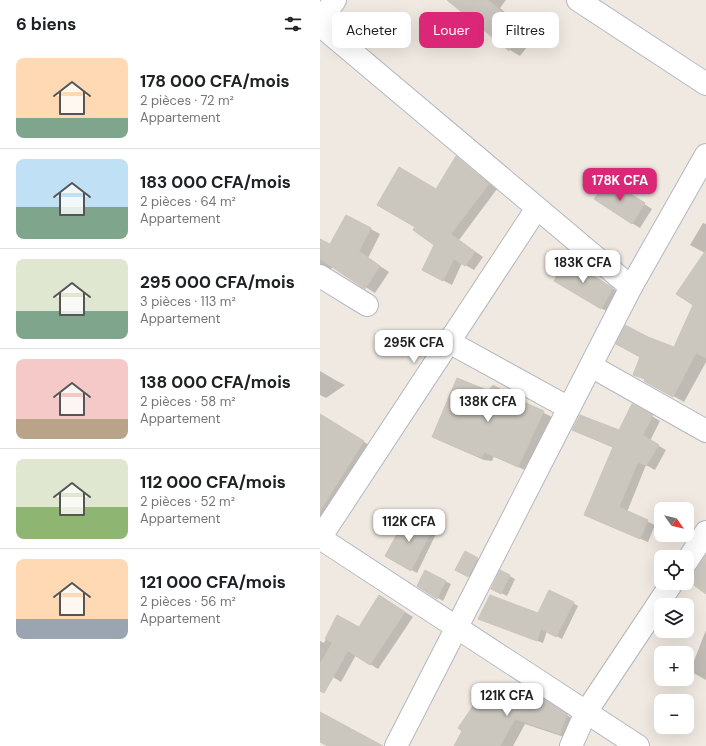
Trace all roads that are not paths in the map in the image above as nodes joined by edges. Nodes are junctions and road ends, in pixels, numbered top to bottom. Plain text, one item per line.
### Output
1 (335, 0) edge
2 (578, 0) edge
3 (320, 21) edge
4 (320, 25) edge
5 (706, 84) edge
6 (706, 155) edge
7 (537, 208) junction
8 (320, 276) edge
9 (631, 287) junction
10 (366, 305) dead end
11 (449, 342) junction
12 (591, 366) junction
13 (569, 408) junction
14 (706, 431) edge
15 (706, 532) edge
16 (320, 538) edge
17 (694, 550) edge
18 (667, 590) edge
19 (457, 628) junction
20 (586, 712) junction
21 (396, 746) edge
22 (571, 746) edge
23 (638, 746) edge

1 - 3 street
2 - 5 street
4 - 7 street
6 - 9 street
7 - 9 street
7 - 11 street
8 - 10 street
9 - 12 street
11 - 13 street
11 - 16 street
12 - 13 street
12 - 14 street
13 - 19 street
15 - 17 street
16 - 19 street
18 - 20 street
19 - 20 street
19 - 21 street
20 - 22 street
20 - 23 street

